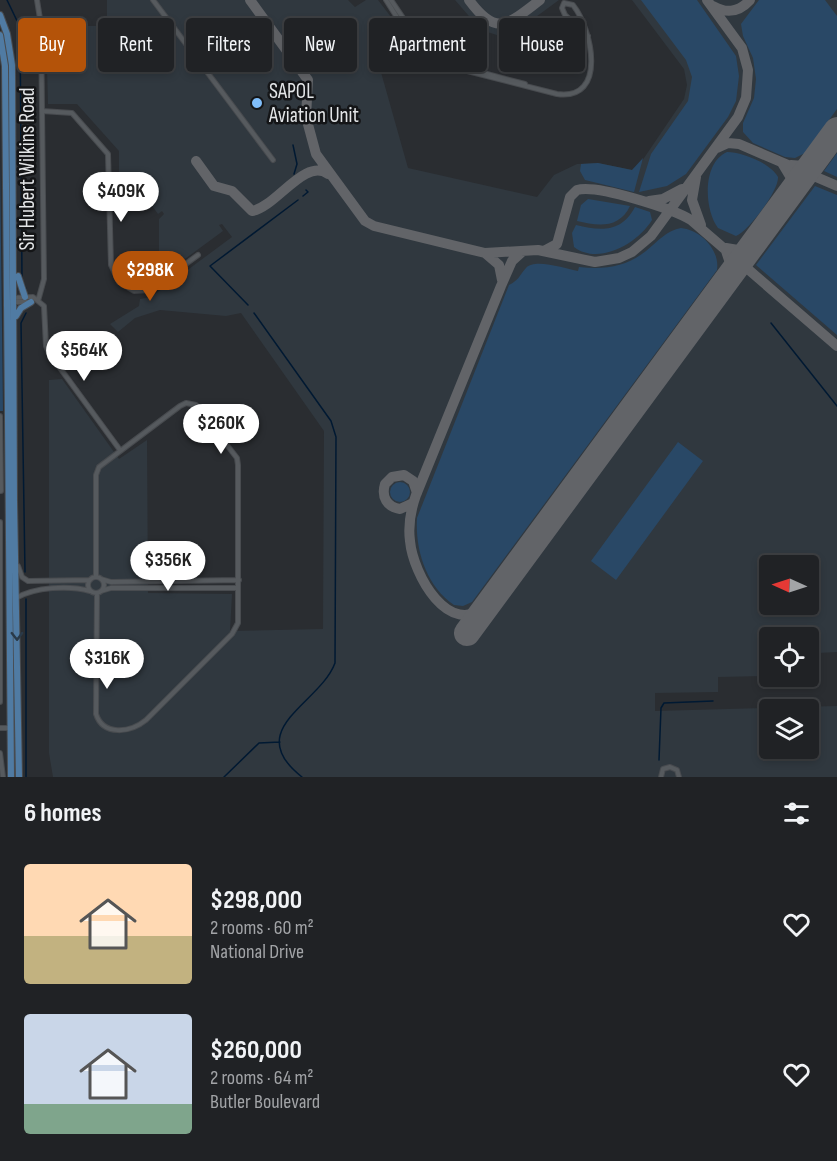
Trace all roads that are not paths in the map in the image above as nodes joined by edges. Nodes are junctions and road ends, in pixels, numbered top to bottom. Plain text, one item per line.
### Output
1 (37, 0) edge
2 (153, 0) edge
3 (386, 0) edge
4 (391, 0) edge
5 (0, 15) edge
6 (0, 35) edge
7 (588, 36) junction
8 (531, 87) junction
9 (42, 111) junction
10 (273, 160) dead end
11 (14, 249) junction
12 (198, 255) dead end
13 (25, 297) junction
14 (12, 300) junction
15 (38, 301) junction
16 (31, 302) junction
17 (15, 321) junction
18 (0, 416) edge
19 (120, 450) junction
20 (15, 485) junction
21 (3, 491) edge
22 (14, 501) junction
23 (0, 522) edge
24 (15, 556) junction
25 (96, 577) junction
26 (101, 579) junction
27 (90, 580) junction
28 (238, 580) junction
29 (238, 588) junction
30 (90, 591) junction
31 (99, 592) junction
32 (16, 598) junction
33 (1, 638) edge
34 (0, 702) edge
35 (18, 720) junction
36 (0, 728) edge
37 (10, 728) junction
38 (18, 740) junction
39 (0, 753) edge
40 (3, 777) edge
41 (11, 777) edge
42 (19, 777) edge
43 (660, 777) edge
44 (679, 777) edge

1 - 9 street, Sir Hubert Wilkins Road
2 - 10 street
3 - 8 street
4 - 8 street
5 - 11 main road
6 - 14 main road
7 - 7 street
7 - 8 street
9 - 12 street
9 - 15 street, Sir Hubert Wilkins Road
11 - 13 main road
11 - 14 main road
13 - 14 street
13 - 15 street
14 - 16 street
14 - 17 main road
14 - 21 main road
15 - 16 street
15 - 19 street
16 - 17 main road
17 - 20 main road
18 - 21 street
19 - 25 street
19 - 28 street
20 - 21 main road
20 - 22 main road
21 - 22 main road
21 - 37 main road
22 - 24 main road
23 - 33 street
24 - 27 street
24 - 32 main road
25 - 26 street
25 - 27 street
26 - 28 street
26 - 31 street
27 - 30 street
28 - 29 street
29 - 31 street
29 - 31 street
30 - 31 street
30 - 32 street
32 -> 35 main road
33 - 34 street
35 - 37 main road
35 - 38 main road
36 - 37 street
37 - 38 main road
37 - 41 main road
38 - 42 main road
39 - 40 street
43 - 44 street

